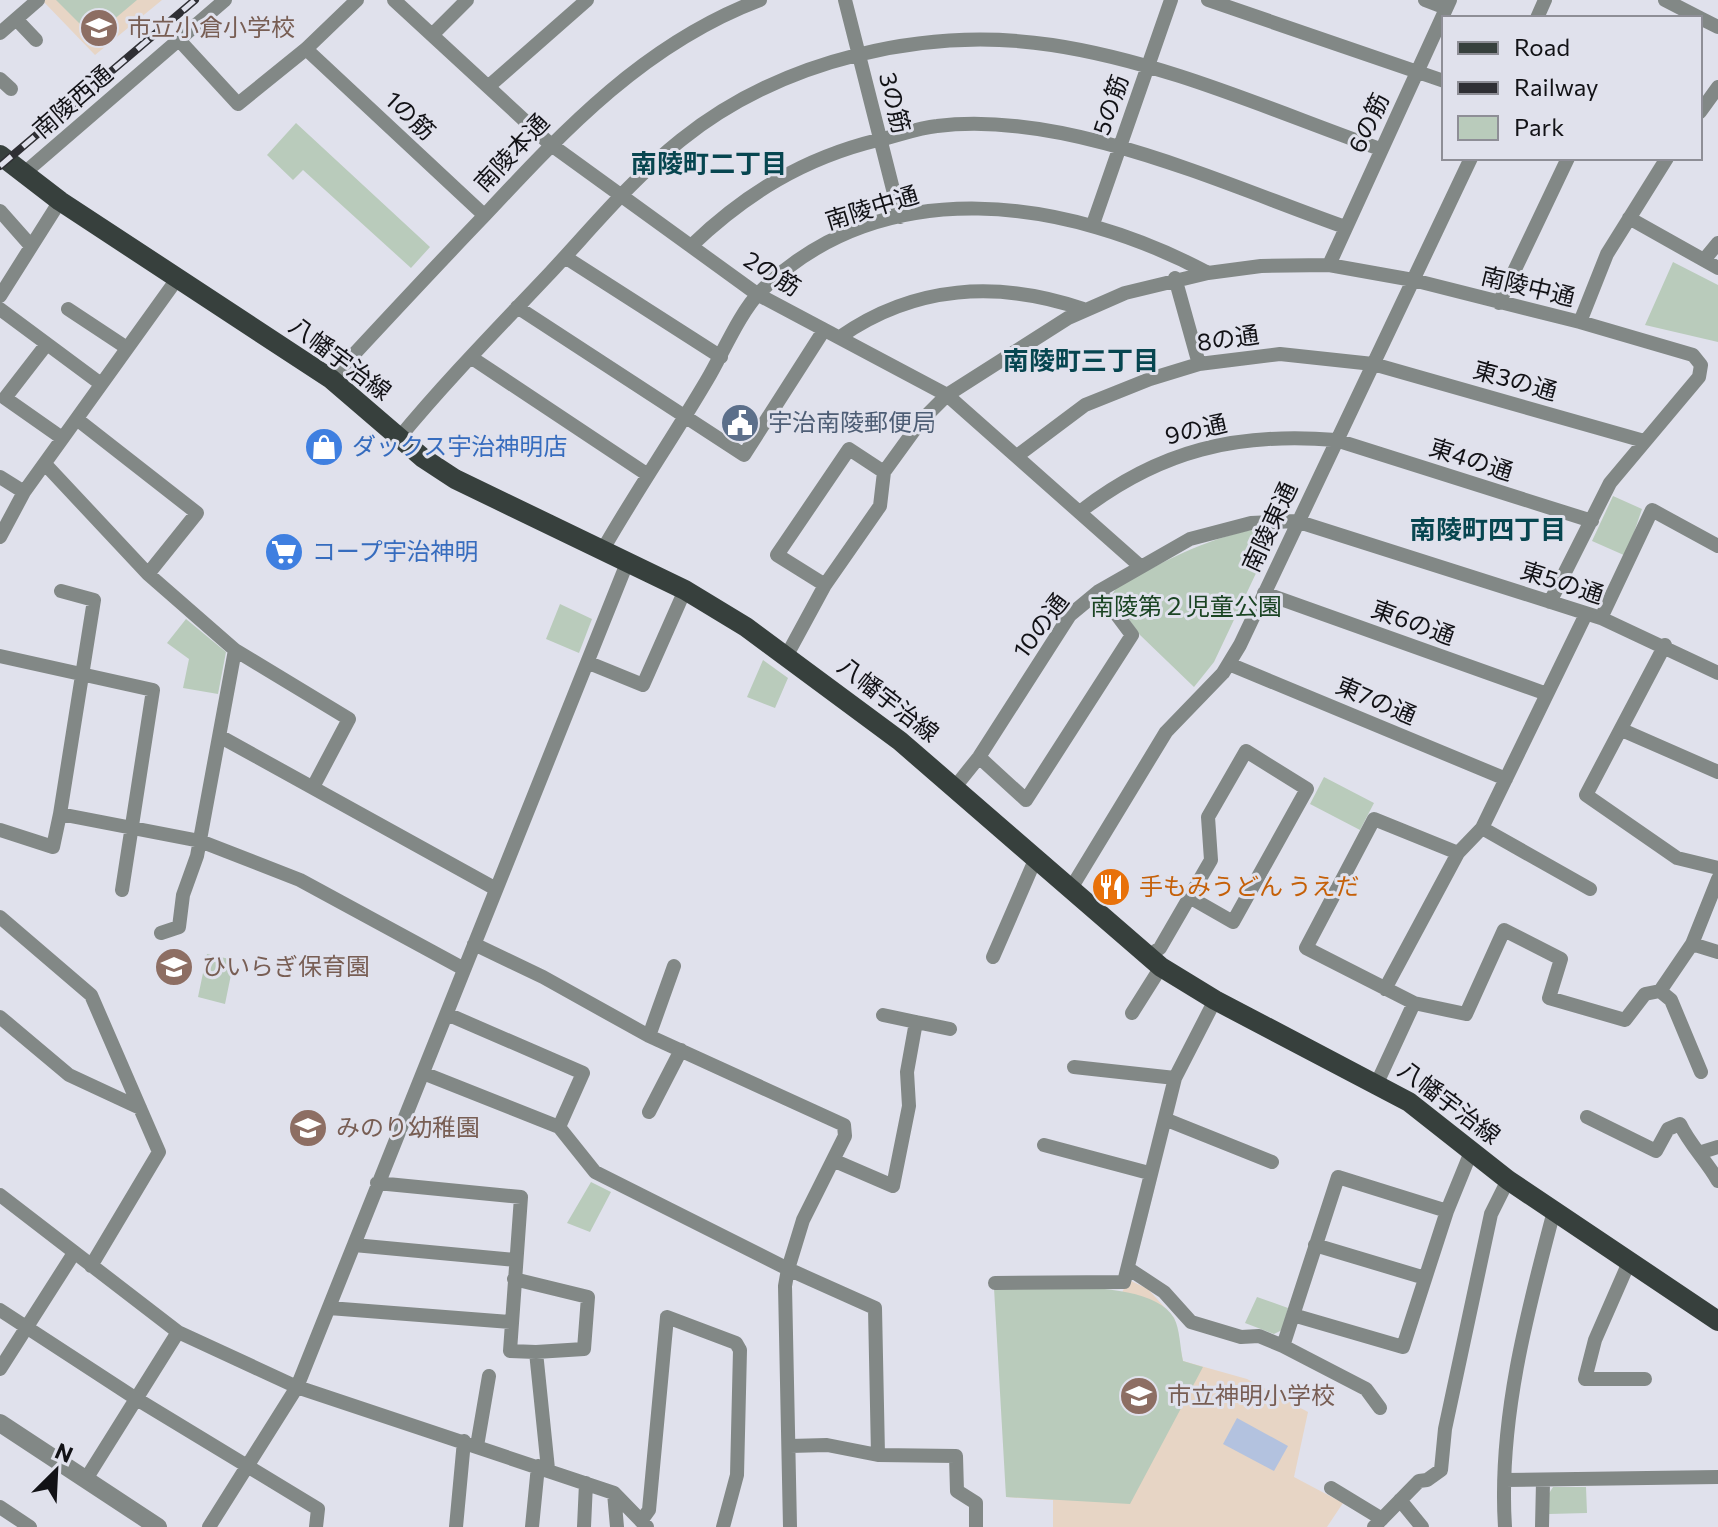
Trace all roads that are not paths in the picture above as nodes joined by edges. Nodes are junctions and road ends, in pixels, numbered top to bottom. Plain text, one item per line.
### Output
1 (38, 0) edge
2 (225, 0) edge
3 (357, 0) edge
4 (394, 0) edge
5 (467, 0) edge
6 (587, 0) edge
7 (760, 0) edge
8 (845, 0) edge
9 (1171, 0) edge
10 (1208, 0) edge
11 (1425, 0) edge
12 (1665, 0) edge
13 (1448, 4) edge
14 (731, 5) edge
15 (1696, 16) edge
16 (1442, 17) edge
17 (16, 19) junction
18 (0, 33) edge
19 (433, 34) junction
20 (36, 40) dead end
21 (179, 40) junction
22 (306, 49) junction
23 (860, 54) junction
24 (1147, 67) junction
25 (1417, 72) junction
26 (1442, 80) edge
27 (489, 86) junction
28 (1718, 87) edge
29 (1702, 108) edge
30 (880, 140) junction
31 (550, 144) junction
32 (1119, 147) junction
33 (1380, 149) junction
34 (0, 155) edge
35 (1470, 160) edge
36 (1567, 160) edge
37 (1666, 160) edge
38 (22, 175) junction
39 (621, 195) junction
40 (60, 201) junction
41 (0, 211) edge
42 (484, 215) junction
43 (900, 217) junction
44 (1629, 218) junction
45 (1093, 224) junction
46 (1345, 227) junction
47 (1718, 243) edge
48 (31, 246) junction
49 (691, 246) junction
50 (565, 257) junction
51 (1704, 260) junction
52 (1329, 265) junction
53 (1718, 268) edge
54 (1208, 273) junction
55 (1175, 278) junction
56 (177, 279) junction
57 (1413, 280) junction
58 (757, 294) junction
59 (0, 296) edge
60 (1499, 303) junction
61 (517, 307) junction
62 (0, 309) edge
63 (68, 309) dead end
64 (1083, 309) junction
65 (1580, 322) junction
66 (824, 330) junction
67 (840, 337) junction
68 (46, 345) junction
69 (127, 348) junction
70 (721, 357) junction
71 (472, 358) junction
72 (1199, 364) junction
73 (1373, 364) junction
74 (331, 379) junction
75 (101, 384) junction
76 (947, 395) junction
77 (685, 417) junction
78 (78, 420) junction
79 (62, 438) junction
80 (399, 438) junction
81 (1336, 440) junction
82 (1644, 441) junction
83 (1017, 456) junction
84 (45, 464) junction
85 (884, 472) junction
86 (648, 475) junction
87 (0, 477) edge
88 (24, 492) junction
89 (1081, 511) junction
90 (1296, 521) junction
91 (1592, 521) junction
92 (0, 537) edge
93 (1718, 546) edge
94 (602, 551) junction
95 (627, 563) junction
96 (1140, 566) junction
97 (148, 574) junction
98 (825, 585) junction
99 (685, 590) junction
100 (61, 591) dead end
101 (1099, 591) junction
102 (1264, 593) junction
103 (1550, 602) junction
104 (1586, 614) junction
105 (1601, 618) junction
106 (1665, 645) junction
107 (235, 650) junction
108 (787, 655) junction
109 (0, 656) edge
110 (589, 663) junction
111 (1229, 664) junction
112 (1718, 673) edge
113 (81, 674) junction
114 (1547, 694) junction
115 (1622, 730) junction
116 (221, 737) junction
117 (979, 757) junction
118 (1718, 772) edge
119 (1506, 779) junction
120 (313, 787) junction
121 (955, 787) junction
122 (60, 814) junction
123 (1482, 828) junction
124 (132, 829) junction
125 (0, 830) edge
126 (200, 841) junction
127 (1458, 853) junction
128 (1035, 860) junction
129 (1718, 868) edge
130 (1718, 879) edge
131 (496, 889) junction
132 (1590, 889) dead end
133 (122, 890) dead end
134 (1070, 890) junction
135 (1191, 898) junction
136 (0, 917) edge
137 (161, 933) dead end
138 (474, 944) junction
139 (1692, 944) junction
140 (1718, 952) edge
141 (993, 957) dead end
142 (1154, 962) junction
143 (674, 966) dead end
144 (464, 969) junction
145 (1385, 989) junction
146 (1660, 991) junction
147 (1215, 1000) junction
148 (1414, 1003) junction
149 (1132, 1013) dead end
150 (447, 1014) junction
151 (883, 1015) dead end
152 (0, 1017) edge
153 (916, 1022) junction
154 (950, 1029) dead end
155 (649, 1036) junction
156 (681, 1050) junction
157 (1074, 1067) dead end
158 (1701, 1072) dead end
159 (423, 1073) junction
160 (1175, 1078) junction
161 (1377, 1083) junction
162 (140, 1108) junction
163 (649, 1112) dead end
164 (1587, 1117) dead end
165 (1167, 1120) junction
166 (559, 1127) junction
167 (1044, 1145) dead end
168 (1718, 1147) edge
169 (1471, 1152) junction
170 (1702, 1152) junction
171 (835, 1161) junction
172 (1272, 1162) dead end
173 (1149, 1173) junction
174 (1508, 1180) junction
175 (1718, 1181) edge
176 (377, 1183) junction
177 (0, 1195) edge
178 (1447, 1211) junction
179 (1554, 1211) junction
180 (354, 1245) junction
181 (1315, 1245) junction
182 (74, 1253) junction
183 (516, 1260) junction
184 (1630, 1260) junction
185 (91, 1266) junction
186 (788, 1269) junction
187 (1129, 1269) junction
188 (1425, 1278) junction
189 (514, 1279) junction
190 (995, 1283) dead end
191 (329, 1308) junction
192 (0, 1310) edge
193 (1293, 1315) junction
194 (1718, 1321) edge
195 (511, 1322) junction
196 (27, 1328) junction
197 (178, 1332) junction
198 (1283, 1346) junction
199 (536, 1352) junction
200 (0, 1369) edge
201 (489, 1376) dead end
202 (1645, 1379) dead end
203 (297, 1387) junction
204 (135, 1398) junction
205 (1380, 1408) dead end
206 (0, 1423) edge
207 (470, 1443) junction
208 (790, 1446) junction
209 (878, 1455) junction
210 (247, 1466) junction
211 (543, 1467) junction
212 (1718, 1477) edge
213 (86, 1479) junction
214 (1505, 1480) junction
215 (1543, 1482) junction
216 (586, 1483) junction
217 (1342, 1489) dead end
218 (614, 1493) junction
219 (1400, 1500) junction
220 (0, 1507) edge
221 (1378, 1523) edge
222 (644, 1524) edge
223 (30, 1527) edge
224 (158, 1527) edge
225 (209, 1527) edge
226 (316, 1527) edge
227 (456, 1527) edge
228 (532, 1527) edge
229 (584, 1527) edge
230 (617, 1527) edge
231 (723, 1527) edge
232 (790, 1527) edge
233 (976, 1527) edge
234 (1422, 1527) edge
235 (1505, 1527) edge
236 (1542, 1527) edge

1 - 17 street
2 - 21 street, 南陵西通
3 - 22 street
4 - 19 street, 2の筋
5 - 19 street
6 - 27 street
7 - 14 street, 南陵本通
8 - 23 street, 3の筋
9 - 24 street, 5の筋
10 - 25 street
11 - 13 street
12 - 15 street
14 - 31 street, 南陵本通
16 - 25 street, 6の筋
17 - 18 street
17 - 20 street
19 - 27 street, 2の筋
21 - 22 street
21 - 38 street, 南陵西通
22 - 42 street, 1の筋
23 - 24 street
23 - 30 street, 3の筋
23 - 39 street
24 - 32 street, 5の筋
24 - 33 street
25 - 26 street
25 - 33 street, 6の筋
27 - 31 street, 2の筋
28 - 29 street
30 - 32 street
30 - 43 street, 3の筋
30 - 49 street
31 - 39 street, 2の筋
31 - 42 street, 南陵本通
32 - 45 street, 5の筋
32 - 46 street
33 - 46 street, 6の筋
34 - 38 main road, 八幡宇治線
35 - 57 street, 南陵東通
36 - 60 street
37 - 44 street
38 - 40 main road, 八幡宇治線
39 - 49 street, 2の筋
39 - 50 street
40 - 48 street
40 - 56 main road, 八幡宇治線
41 - 48 street
42 - 74 street, 南陵本通
43 - 45 street, 南陵中通
43 - 58 street, 南陵中通
44 - 51 street
44 - 65 street
45 - 54 street, 南陵中通
46 - 52 street, 6の筋
47 - 51 street
48 - 59 street
49 - 58 street, 2の筋
50 - 61 street
50 - 70 street
51 - 53 street
52 - 54 street, 南陵中通
52 - 57 street, 南陵中通
54 - 55 street, 南陵中通
55 - 64 street, 南陵中通
55 - 72 street
56 - 69 street
56 - 74 main road, 八幡宇治線
57 - 60 street, 南陵中通
57 - 73 street, 南陵東通
58 - 66 street, 2の筋
58 - 70 street, 南陵中通
60 - 65 street, 南陵中通
61 - 71 street
61 - 77 street
62 - 68 street
63 - 69 street
64 - 67 street
64 - 76 street, 南陵中通
65 - 82 street, 南陵中通
66 - 67 street, 2の筋
66 - 77 street
67 - 76 street, 2の筋
68 - 75 street
68 - 79 street
69 - 75 street
70 - 77 street, 南陵中通
71 - 80 street
71 - 86 street
72 - 73 street, 8の通
72 - 83 street, 8の通
73 - 81 street, 南陵東通
73 - 82 street, 東3の通
74 - 80 main road, 八幡宇治線
75 - 78 street
76 - 83 street, 2の筋
76 - 85 street, 南陵中通
77 - 86 street, 南陵中通
78 - 79 street
78 - 97 street
79 - 84 street
80 - 94 main road, 八幡宇治線
81 - 89 street, 9の通
81 - 90 street, 南陵東通
81 - 91 street, 東4の通
82 - 91 street
83 - 89 street, 2の筋
84 - 88 street
84 - 97 street
85 - 98 street
85 - 98 street
86 - 94 street, 南陵中通
87 - 88 street
88 - 92 street
89 - 96 street, 2の筋
90 - 96 street, 10の通
90 - 102 street, 南陵東通
90 - 103 street, 東5の通
91 - 103 street
93 - 105 street
94 - 95 main road, 八幡宇治線
95 - 99 main road, 八幡宇治線
95 - 110 street
96 - 101 street, 10の通
97 - 107 street
98 - 108 street
99 - 108 main road, 八幡宇治線
99 - 110 street
100 - 113 street
101 - 117 street, 10の通
101 - 117 street
102 - 111 street, 南陵東通
102 - 114 street, 東6の通
103 - 104 street, 東5の通
104 - 105 street, 東5の通
104 - 114 street
105 - 106 street, 東5の通
106 - 112 street, 東5の通
106 - 115 street
107 - 116 street
107 - 120 street
108 - 121 main road, 八幡宇治線
109 - 113 street
110 - 131 street
111 - 119 street, 東7の通
111 - 134 street, 南陵東通
113 - 122 street
113 - 124 street
114 - 119 street
115 - 118 street
115 - 129 street
116 - 120 street
116 - 126 street
117 - 121 street, 10の通
119 - 123 street
120 - 131 street
121 - 128 main road, 八幡宇治線
122 - 124 street
122 - 125 street
123 - 127 street
123 - 132 street
124 - 126 street
124 - 133 street
126 - 137 street
126 - 144 street
127 - 145 street
127 - 145 street
128 - 134 main road, 八幡宇治線
128 - 141 street
130 - 139 street
131 - 138 street
134 - 142 main road, 八幡宇治線
135 - 135 street
135 - 142 street
136 - 162 street
138 - 144 street
138 - 155 street
139 - 140 street
139 - 146 street
142 - 147 main road, 八幡宇治線
142 - 149 street
143 - 155 street
144 - 150 street
145 - 148 street
146 - 148 street
146 - 158 street
147 - 160 street
147 - 161 main road, 八幡宇治線
148 - 161 street
150 - 159 street
150 - 166 street
151 - 153 street
152 - 162 street
153 - 154 street
153 - 171 street
155 - 156 street
156 - 163 street
156 - 171 street
157 - 160 street
159 - 166 street
159 - 176 street
160 - 165 street
161 - 169 main road, 八幡宇治線
162 - 185 street
164 - 170 street
165 - 172 street
165 - 173 street
166 - 186 street
167 - 173 street
168 - 170 street
169 - 174 main road, 八幡宇治線
169 - 178 street
170 - 175 street
171 - 186 street
173 - 187 street
174 - 179 main road, 八幡宇治線
174 - 219 street
176 - 180 street
176 - 183 street
177 - 182 street
178 - 181 street
178 - 188 street
179 - 184 main road, 八幡宇治線
179 - 214 street
180 - 183 street
180 - 191 street
181 - 188 street
181 - 193 street
182 - 185 street
182 - 196 street
183 - 189 street
184 - 194 main road, 八幡宇治線
184 - 202 street
185 - 197 street
186 - 208 street
186 - 209 street
187 - 190 street
187 - 198 street
188 - 193 street
189 - 195 street
189 - 199 street
191 - 195 street
191 - 203 street
192 - 196 street
193 - 198 street
195 - 199 street
196 - 200 street
196 - 204 street
197 - 203 street
197 - 204 street
198 - 205 street
199 - 211 street
201 - 207 street
203 - 207 street
203 - 210 street
204 - 210 street
204 - 213 street
206 - 213 street
207 - 211 street
207 - 227 street
208 - 209 street
208 - 232 street
209 - 233 street
210 - 225 street
210 - 226 street
211 - 216 street
211 - 228 street
212 - 215 street
213 - 224 street
214 - 215 street
214 - 235 street
215 - 236 street
216 - 218 street
216 - 229 street
217 - 221 street
218 - 222 street
218 - 230 street
219 - 221 street
219 - 234 street
220 - 223 street
222 - 231 street

